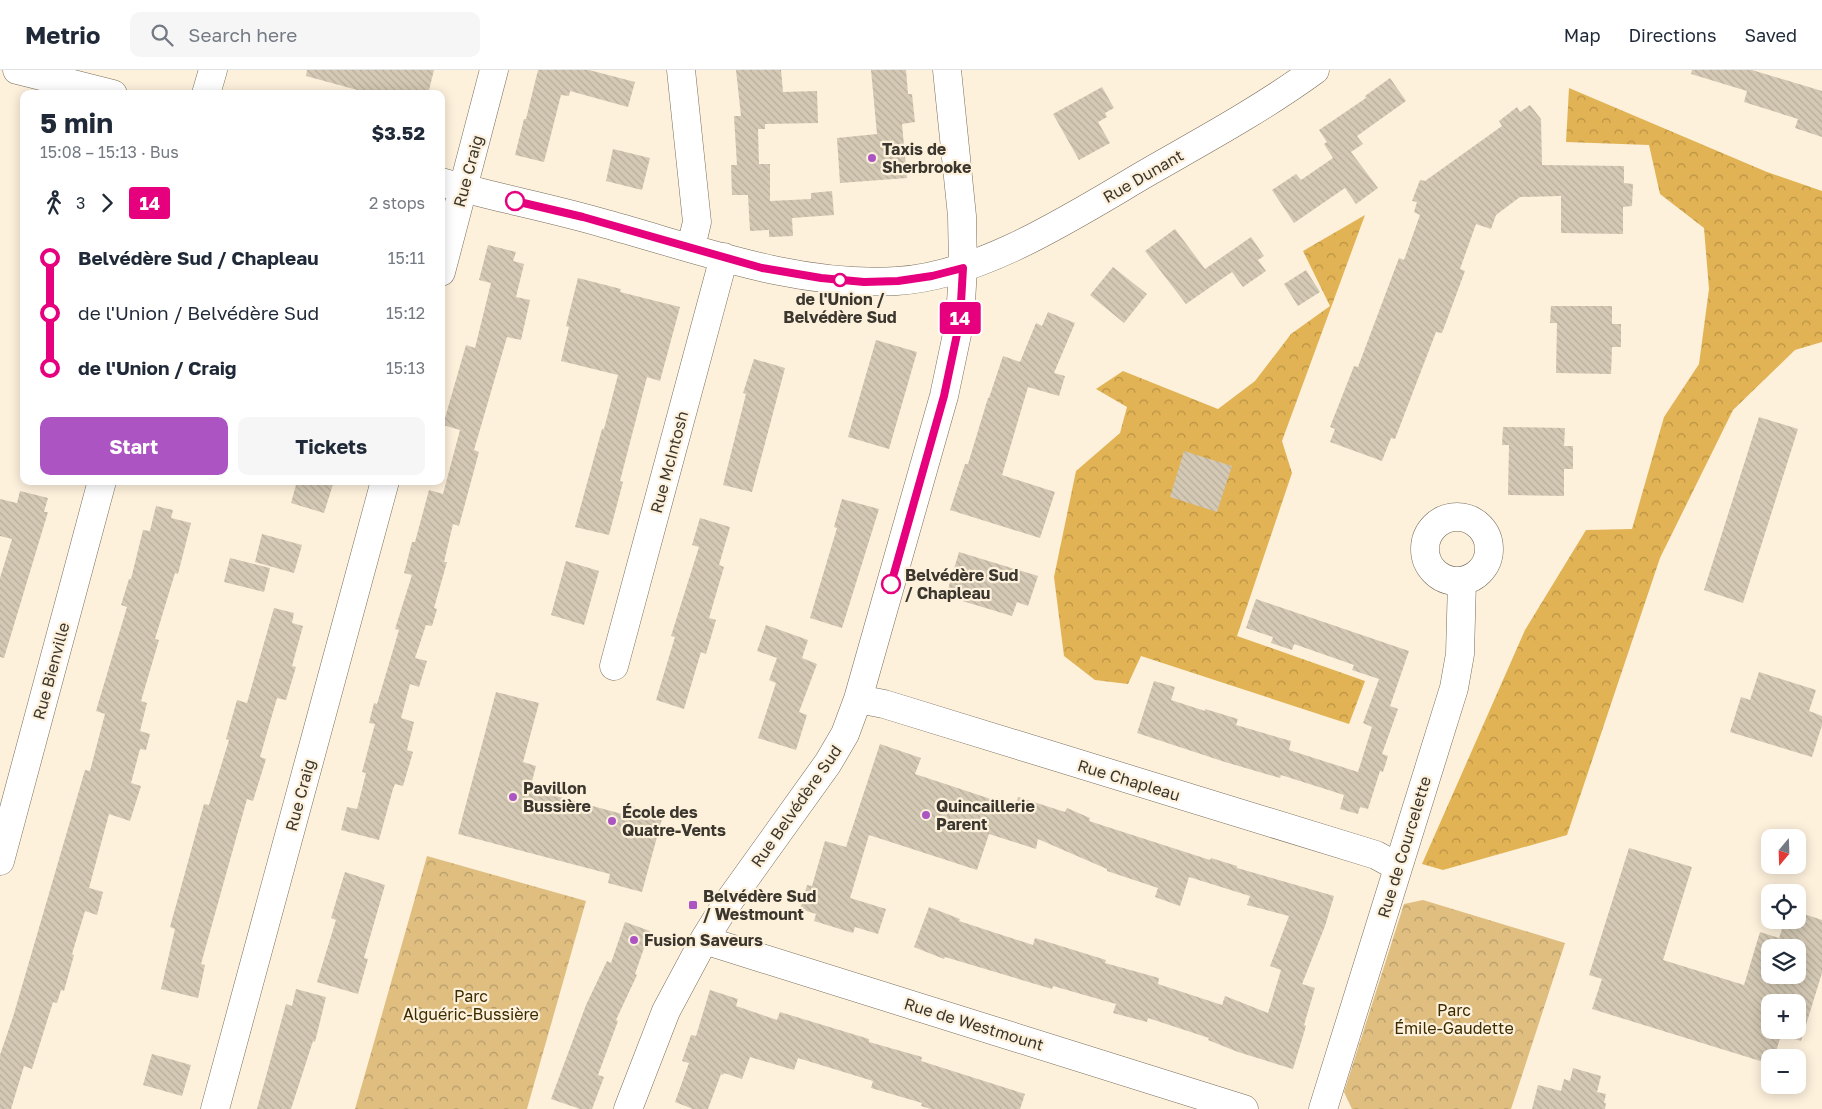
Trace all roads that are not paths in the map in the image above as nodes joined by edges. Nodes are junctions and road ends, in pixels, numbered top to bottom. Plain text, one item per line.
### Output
1 (17, 70) edge
2 (213, 70) edge
3 (494, 70) edge
4 (681, 70) edge
5 (947, 70) edge
6 (1315, 70) edge
7 (97, 90) edge
8 (207, 90) edge
9 (453, 186) edge
10 (445, 243) edge
11 (691, 247) junction
12 (724, 257) junction
13 (963, 268) junction
14 (101, 485) edge
15 (384, 485) edge
16 (1462, 581) dead end
17 (614, 666) dead end
18 (858, 698) junction
19 (0, 861) edge
20 (1398, 867) junction
21 (704, 940) junction
22 (215, 1109) edge
23 (628, 1109) edge
24 (1244, 1109) edge
25 (1323, 1109) edge

1 - 7 street
2 - 8 street
3 - 9 street, Rue Craig
4 - 11 street
5 - 13 street, Rue Belvédère Sud
6 - 13 street, Rue Dunant
9 - 10 street, Rue Craig
9 - 11 street, Rue Dunant
11 - 12 street, Rue Dunant
12 - 13 street, Rue Dunant
12 - 17 street, Rue McIntosh
13 - 18 street, Rue Belvédère Sud
14 - 19 street, Rue Bienville
15 - 22 street, Rue Craig
16 - 20 street, Rue de Courcelette
18 - 20 street, Rue Chapleau
18 - 21 street, Rue Belvédère Sud
20 - 25 street, Rue de Courcelette
21 - 23 street, Rue Belvédère Sud
21 - 24 street, Rue de Westmount

